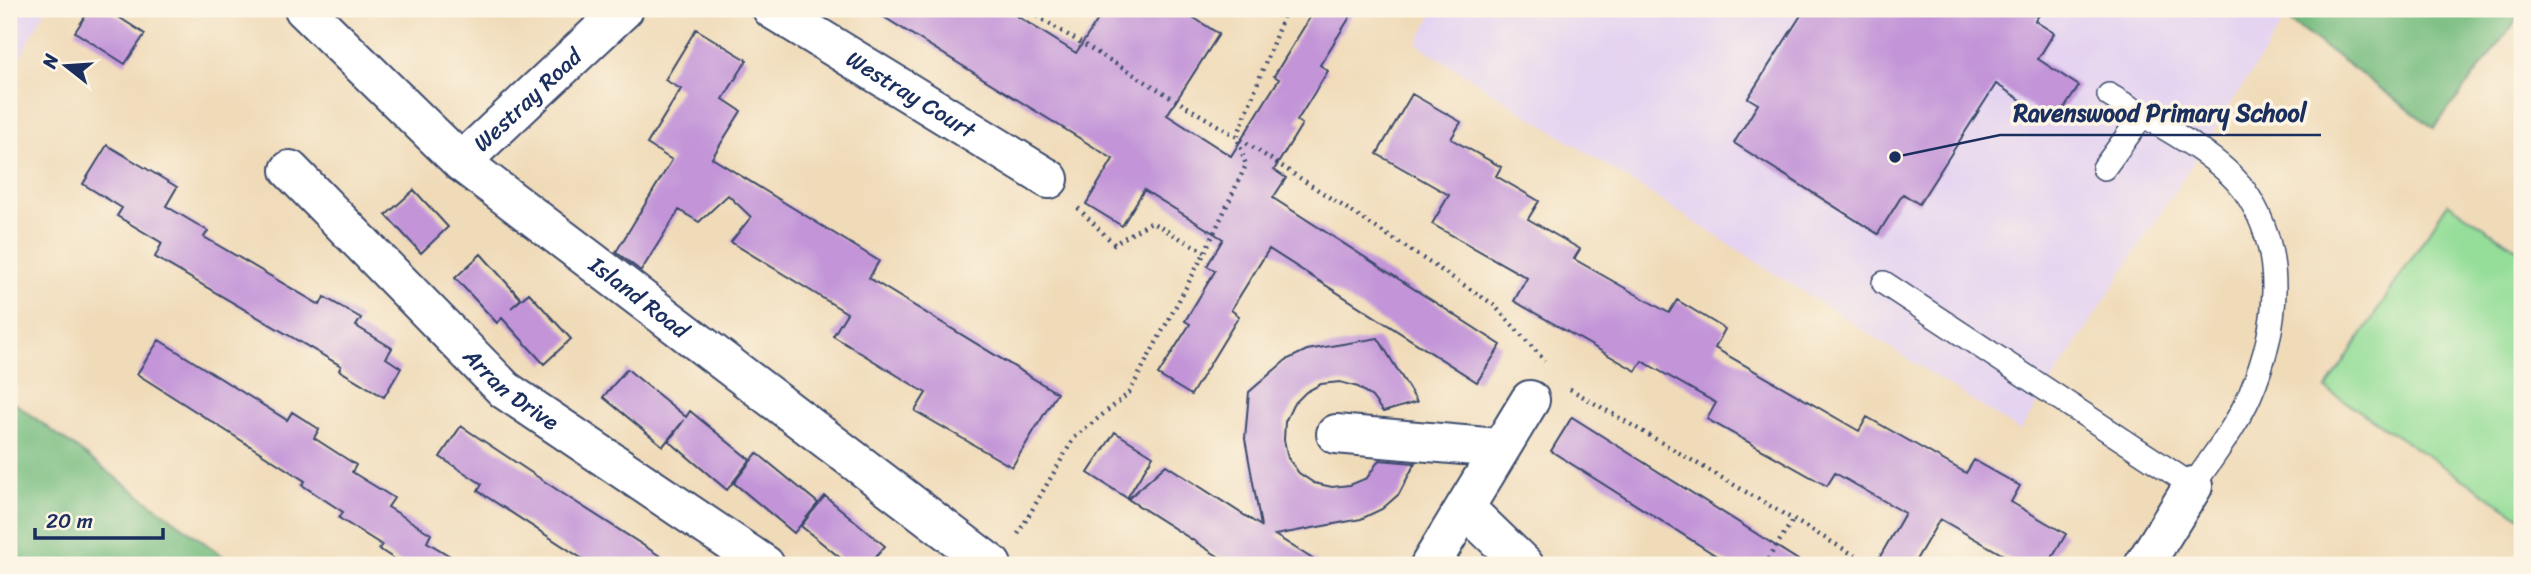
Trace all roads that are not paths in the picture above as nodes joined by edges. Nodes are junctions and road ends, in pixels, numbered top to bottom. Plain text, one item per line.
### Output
1 (304, 9) edge
2 (624, 9) edge
3 (772, 9) edge
4 (2109, 95) dead end
5 (2142, 116) junction
6 (461, 162) junction
7 (2104, 168) dead end
8 (290, 170) dead end
9 (1049, 179) road end
10 (1884, 283) dead end
11 (1530, 400) dead end
12 (1336, 434) dead end
13 (1498, 448) junction
14 (2193, 486) junction
15 (1466, 509) junction
16 (1003, 554) edge
17 (765, 565) edge
18 (1430, 565) edge
19 (1524, 565) edge
20 (2144, 565) edge

1 - 6 street, Island Road
2 - 6 street, Westray Road
3 - 9 street, Westray Court
4 - 5 lane
5 - 7 lane
5 - 14 lane
6 - 16 street, Island Road
8 - 17 street, Arran Drive
10 - 14 lane
11 - 13 street
12 - 13 street
13 - 15 street
14 - 20 street
15 - 18 street
15 - 19 street

